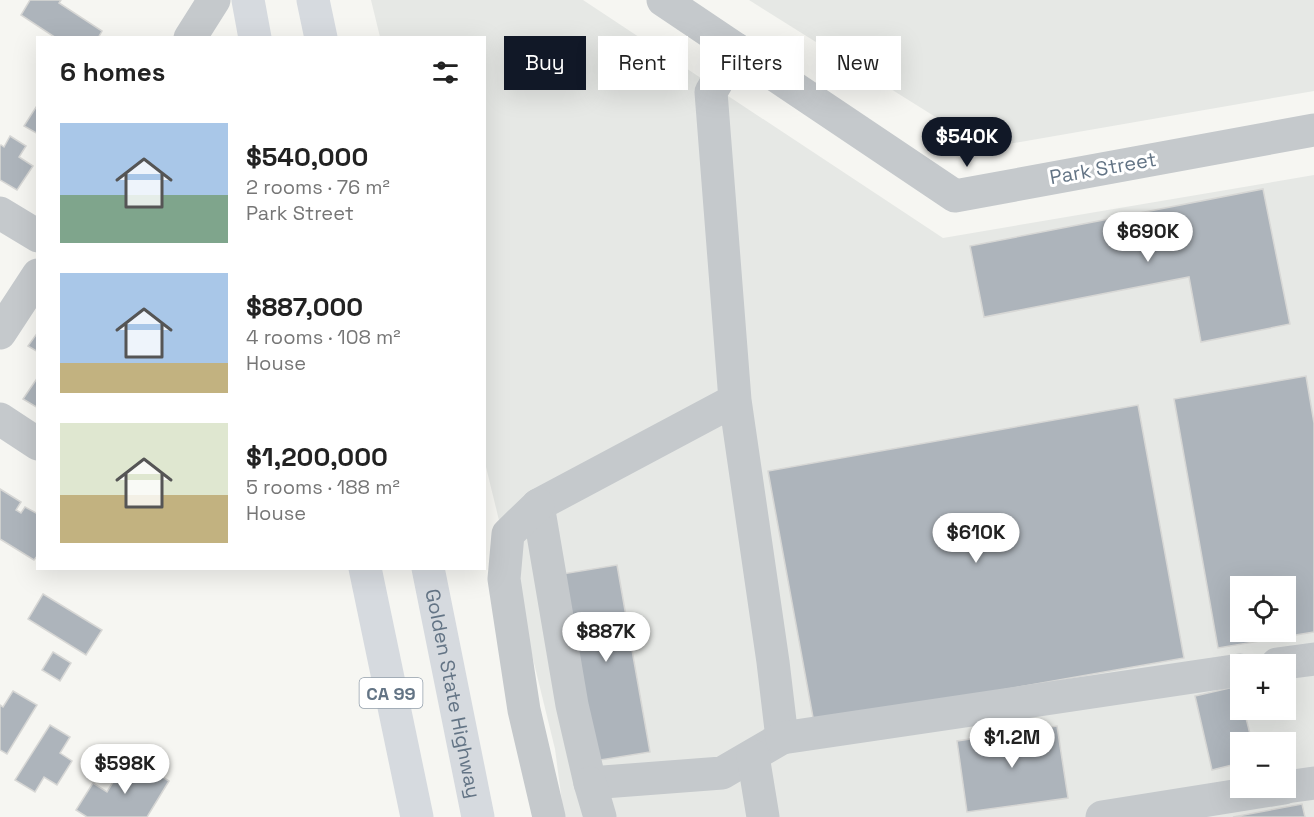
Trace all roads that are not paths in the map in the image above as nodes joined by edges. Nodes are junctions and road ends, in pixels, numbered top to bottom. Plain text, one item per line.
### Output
1 (214, 0) edge
2 (248, 0) edge
3 (313, 0) edge
4 (663, 0) edge
5 (191, 36) edge
6 (255, 36) edge
7 (321, 36) edge
8 (717, 36) edge
9 (712, 90) edge
10 (797, 90) edge
11 (1314, 130) edge
12 (0, 213) edge
13 (36, 235) edge
14 (36, 278) edge
15 (0, 333) edge
16 (735, 400) junction
17 (0, 419) edge
18 (36, 443) edge
19 (538, 505) junction
20 (365, 570) edge
21 (428, 570) edge
22 (1314, 659) edge
23 (1296, 661) edge
24 (1230, 671) edge
25 (782, 738) junction
26 (753, 756) junction
27 (590, 783) junction
28 (1314, 783) edge
29 (1296, 785) edge
30 (1230, 796) edge
31 (417, 817) edge
32 (478, 817) edge
33 (549, 817) edge
34 (600, 817) edge
35 (763, 817) edge
36 (1102, 817) edge

1 - 5 street
2 - 6 highway
3 - 7 highway
4 - 8 street, Park Street
9 - 16 street
10 - 11 street, Park Street
12 - 13 street
14 - 15 street
16 - 19 street
16 - 25 street
17 - 18 street
19 - 27 street
19 - 33 street
20 - 31 highway, CA 99
21 - 32 highway, Golden State Highway / CA 99
22 - 23 street
24 - 25 street
25 - 26 street
26 - 27 street
26 - 35 street
27 - 34 street
28 - 29 street
30 - 36 street

